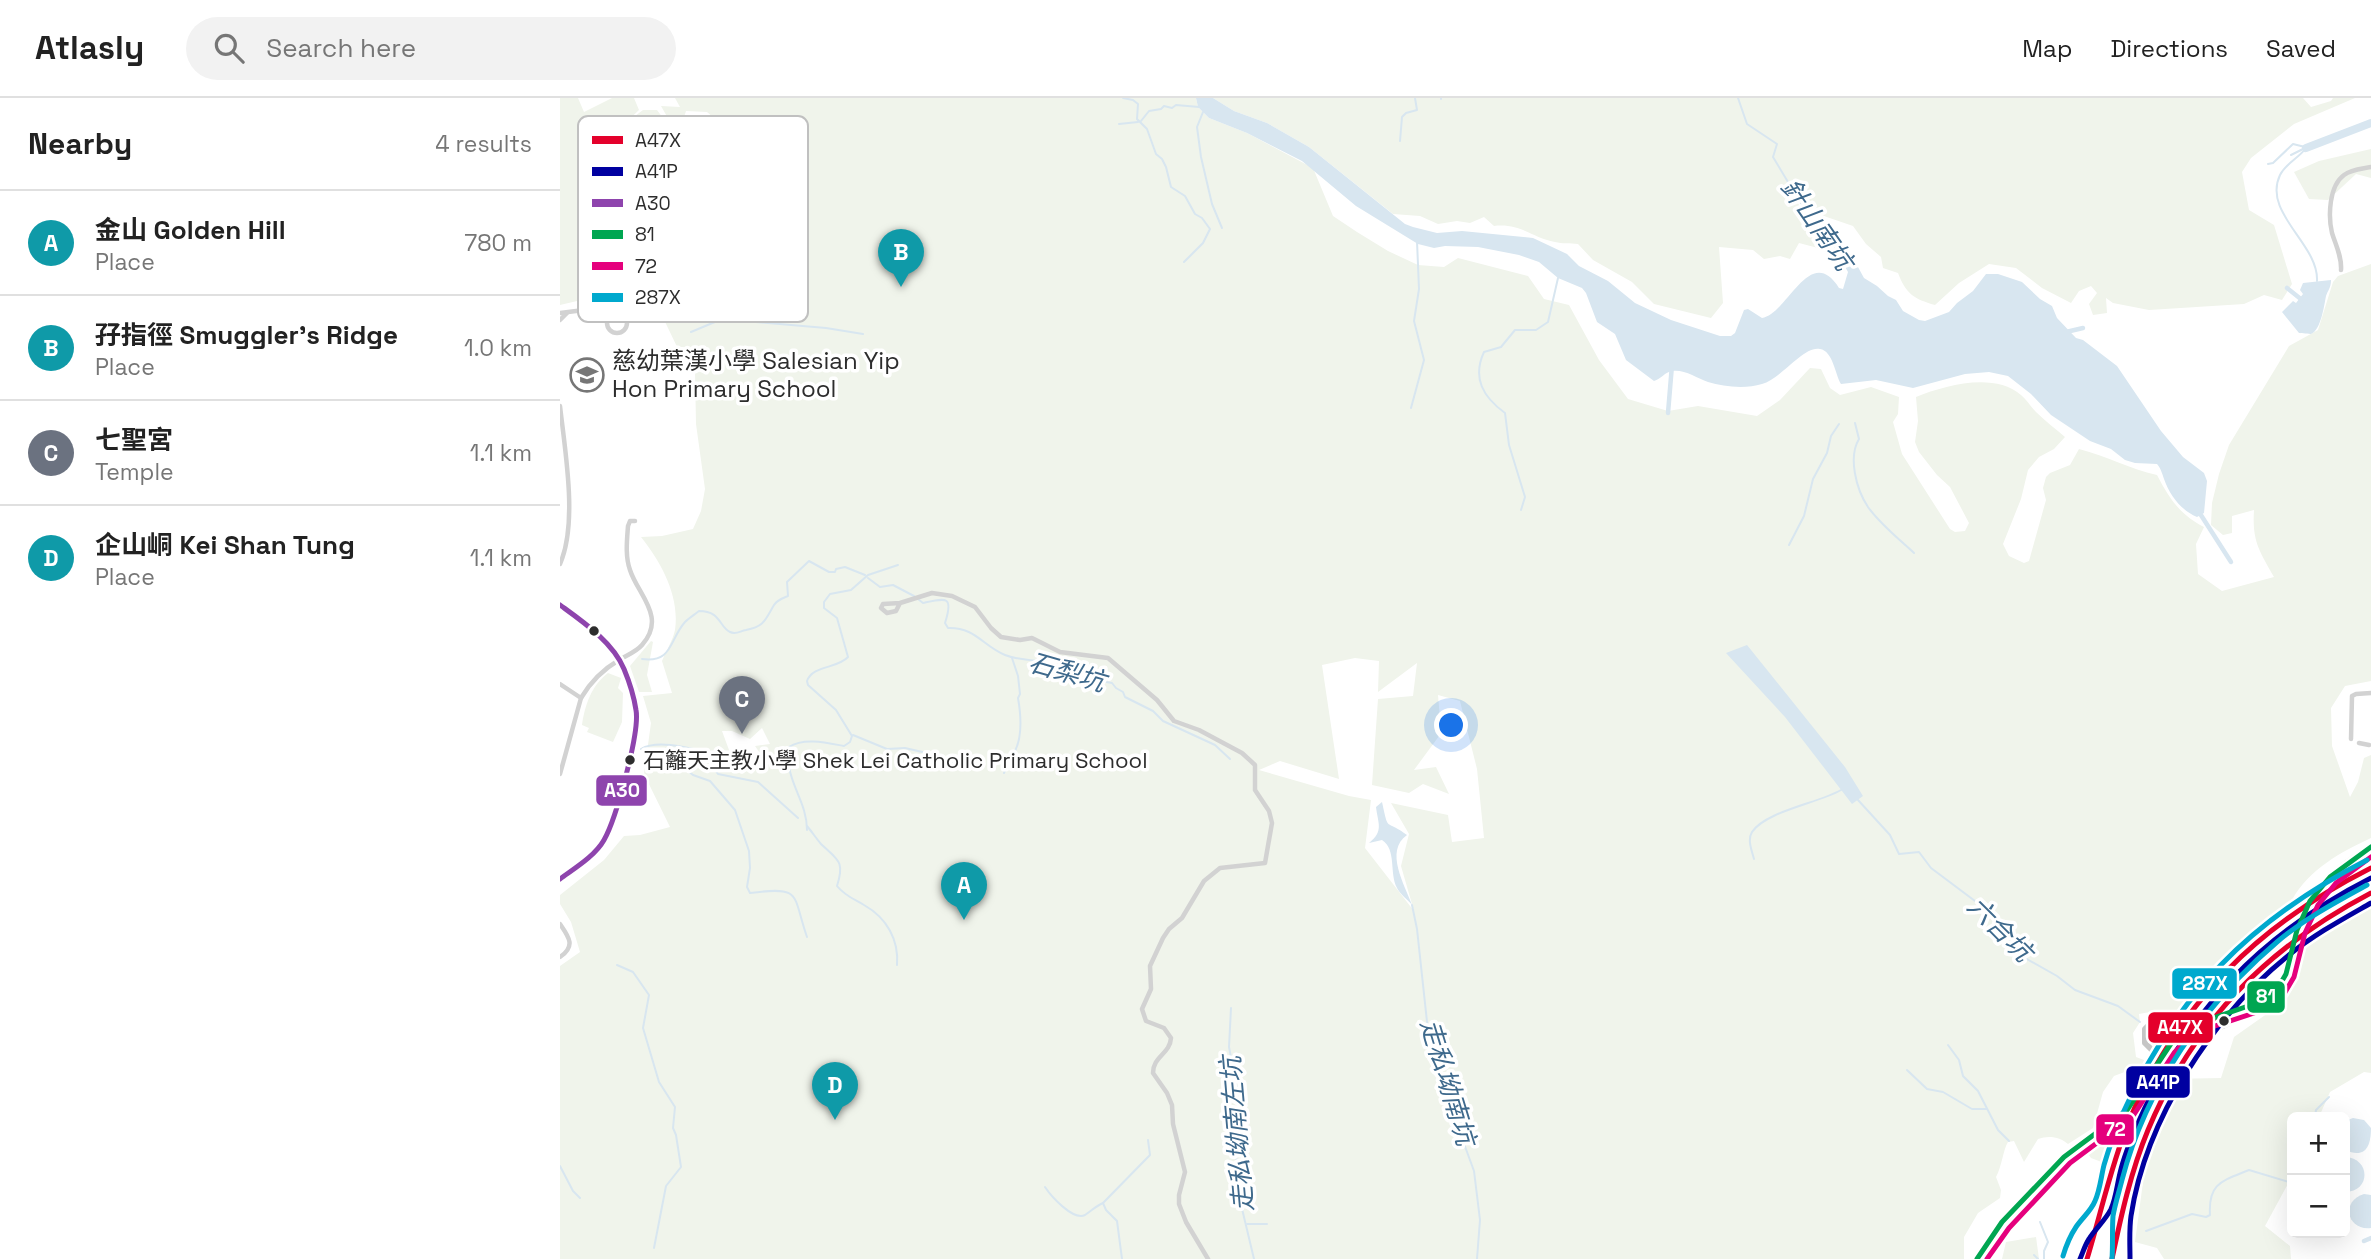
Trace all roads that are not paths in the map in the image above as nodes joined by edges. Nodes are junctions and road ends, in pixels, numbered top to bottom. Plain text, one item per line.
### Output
1 (2371, 167) edge
2 (2341, 271) dead end
3 (578, 309) edge
4 (571, 310) junction
5 (560, 313) edge
6 (560, 320) edge
7 (607, 322) edge
8 (627, 322) edge
9 (560, 406) edge
10 (635, 521) dead end
11 (569, 530) junction
12 (560, 531) edge
13 (560, 564) edge
14 (900, 603) dead end
15 (560, 605) edge
16 (618, 660) junction
17 (560, 684) edge
18 (2371, 693) edge
19 (581, 698) junction
20 (2351, 739) dead end
21 (2358, 743) dead end
22 (2369, 745) dead end
23 (560, 774) edge
24 (2371, 847) edge
25 (560, 879) edge
26 (560, 924) edge
27 (560, 957) edge
28 (2283, 981) junction
29 (2255, 1004) junction
30 (2104, 1200) tunnel mouth
31 (2124, 1206) tunnel mouth
32 (1208, 1259) edge
33 (1977, 1259) edge
34 (2087, 1259) edge
35 (2112, 1259) edge

1 - 2 street
3 - 4 street
4 - 5 street
4 - 6 street
7 - 8 street
9 - 11 street
10 - 16 street
11 - 12 street
11 - 13 street
14 - 32 street
15 - 16 street
16 - 19 street
16 - 25 street
17 - 19 street
18 - 20 street
19 - 23 street
21 - 22 street
24 - 28 main road
26 - 27 street
28 - 29 main road
28 - 29 main road, bridge
29 - 33 main road
30 - 34 highway
31 - 35 highway

